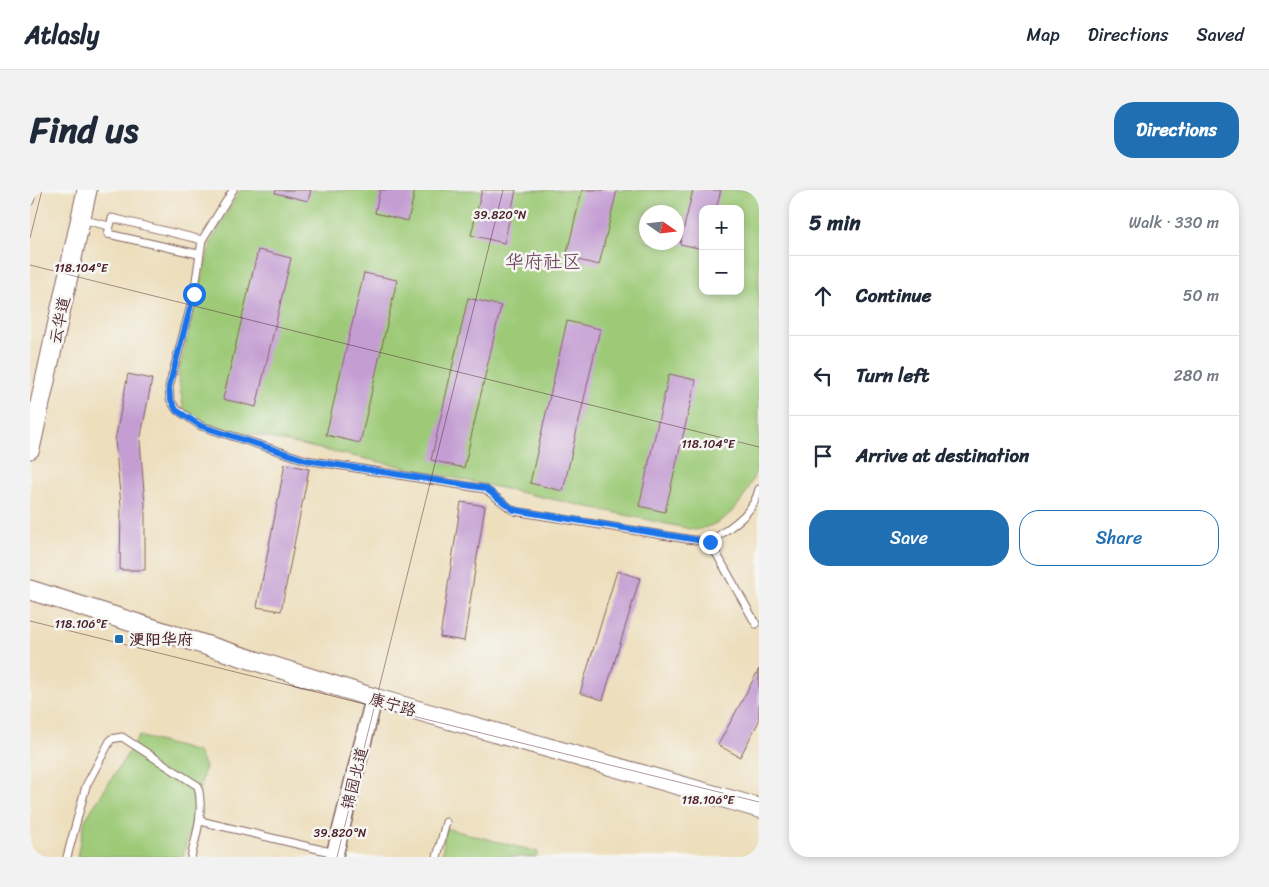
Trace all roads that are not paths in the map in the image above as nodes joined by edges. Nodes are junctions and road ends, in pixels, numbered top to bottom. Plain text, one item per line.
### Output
1 (33, 190) edge
2 (87, 190) edge
3 (233, 190) edge
4 (30, 201) edge
5 (81, 219) junction
6 (109, 226) junction
7 (202, 240) junction
8 (198, 254) junction
9 (30, 450) edge
10 (759, 489) edge
11 (710, 542) junction
12 (30, 590) edge
13 (756, 624) dead end
14 (374, 698) junction
15 (759, 808) edge
16 (200, 821) junction
17 (446, 822) dead end
18 (334, 855) edge
19 (67, 857) edge
20 (191, 857) edge
21 (437, 857) edge

1 - 4 lane
2 - 5 main road, 云华道
3 - 7 lane
5 - 6 lane
5 - 9 main road, 云华道
6 - 7 lane
6 - 8 lane
7 - 8 lane
8 - 11 lane
10 - 11 lane
11 - 13 lane
12 - 14 main road, 康宁路
14 - 15 main road, 康宁路
14 - 18 street, 锦园北道
16 - 18 lane
16 - 19 lane
16 - 20 lane
17 - 21 lane

